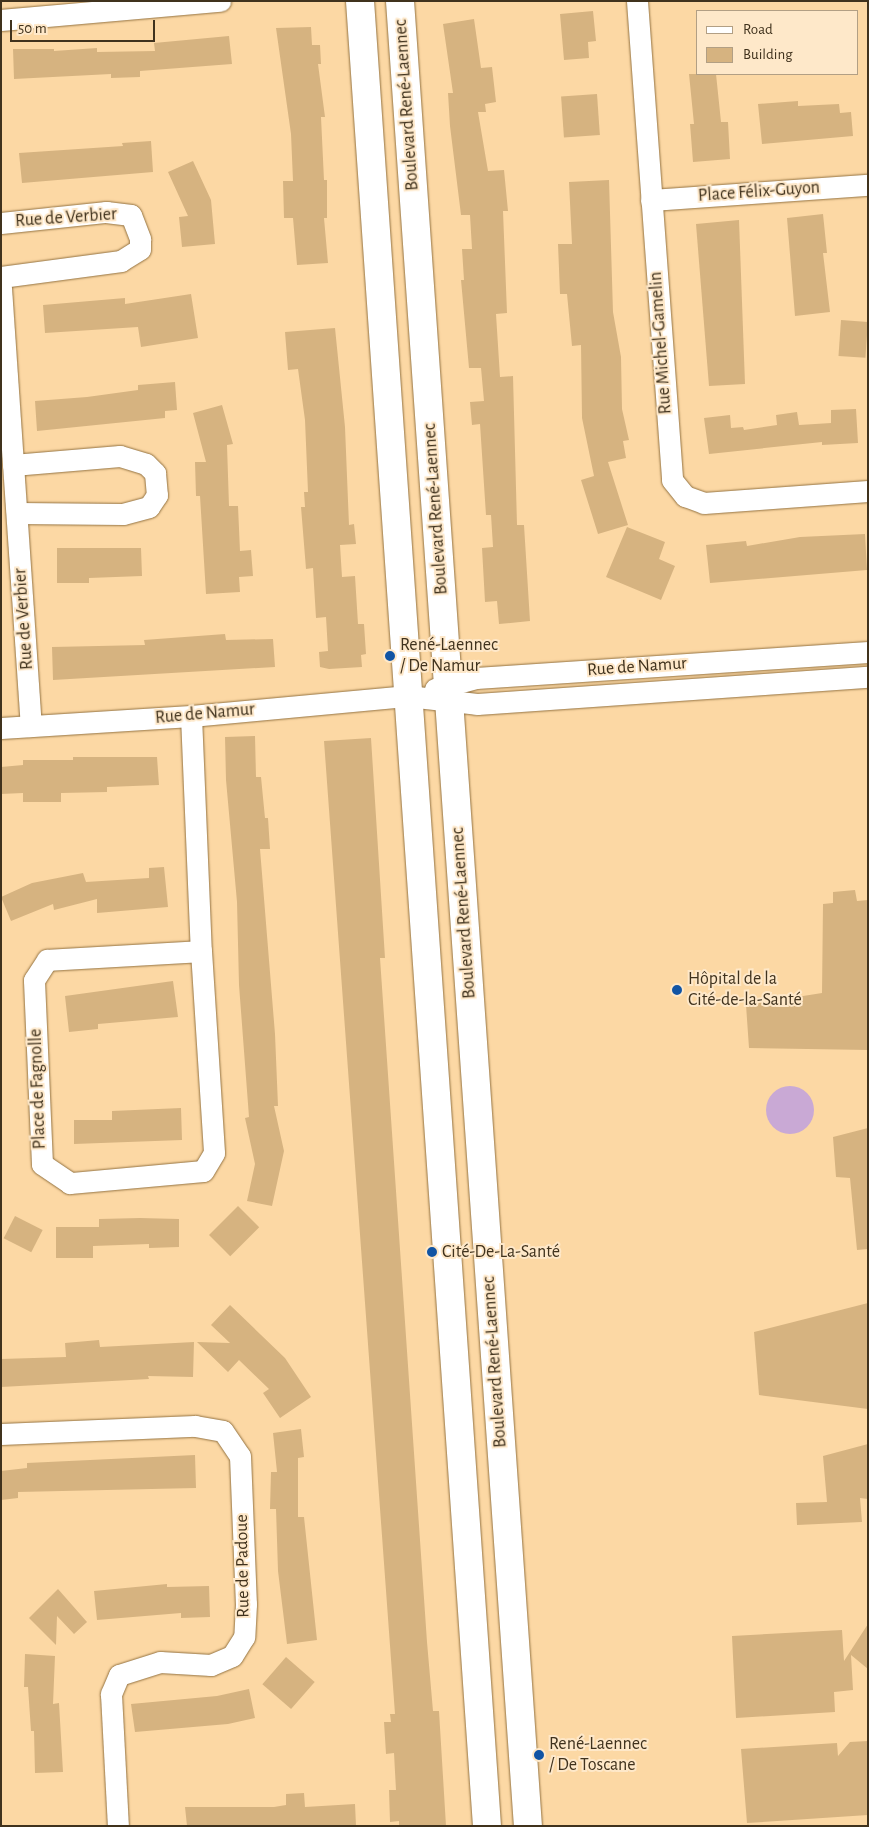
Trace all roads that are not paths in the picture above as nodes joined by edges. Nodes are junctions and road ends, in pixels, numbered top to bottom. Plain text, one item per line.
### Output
1 (220, 1) edge
2 (360, 1) edge
3 (400, 1) edge
4 (637, 1) edge
5 (1, 20) edge
6 (867, 189) edge
7 (651, 200) junction
8 (1, 223) edge
9 (1, 277) edge
10 (1, 288) edge
11 (13, 465) junction
12 (868, 491) edge
13 (17, 513) junction
14 (868, 652) edge
15 (868, 677) edge
16 (449, 693) junction
17 (408, 696) junction
18 (191, 716) junction
19 (31, 726) junction
20 (1, 728) edge
21 (201, 951) junction
22 (1, 1434) edge
23 (118, 1826) edge
24 (487, 1826) edge
25 (528, 1826) edge

1 - 5 street
2 - 17 street
3 - 16 street, Boulevard René-Laennec
4 - 7 street, Rue Michel-Gamelin
6 - 7 street, Place Félix-Guyon
7 - 12 street, Rue Michel-Gamelin
8 - 9 street, Rue de Verbier
10 - 11 street, Rue de Verbier
11 - 13 street, Rue de Verbier
11 - 13 street
13 - 19 street, Rue de Verbier
14 - 16 street, Rue de Namur
15 - 16 street, Rue de Namur
16 - 17 street, Rue de Namur
16 - 25 street, Boulevard René-Laennec
17 - 18 street, Rue de Namur
17 - 24 street
18 - 19 street, Rue de Namur
18 - 21 street, Place de Fagnolle
19 - 20 street, Rue de Namur
21 - 21 street, Place de Fagnolle
22 - 23 street, Rue de Padoue

